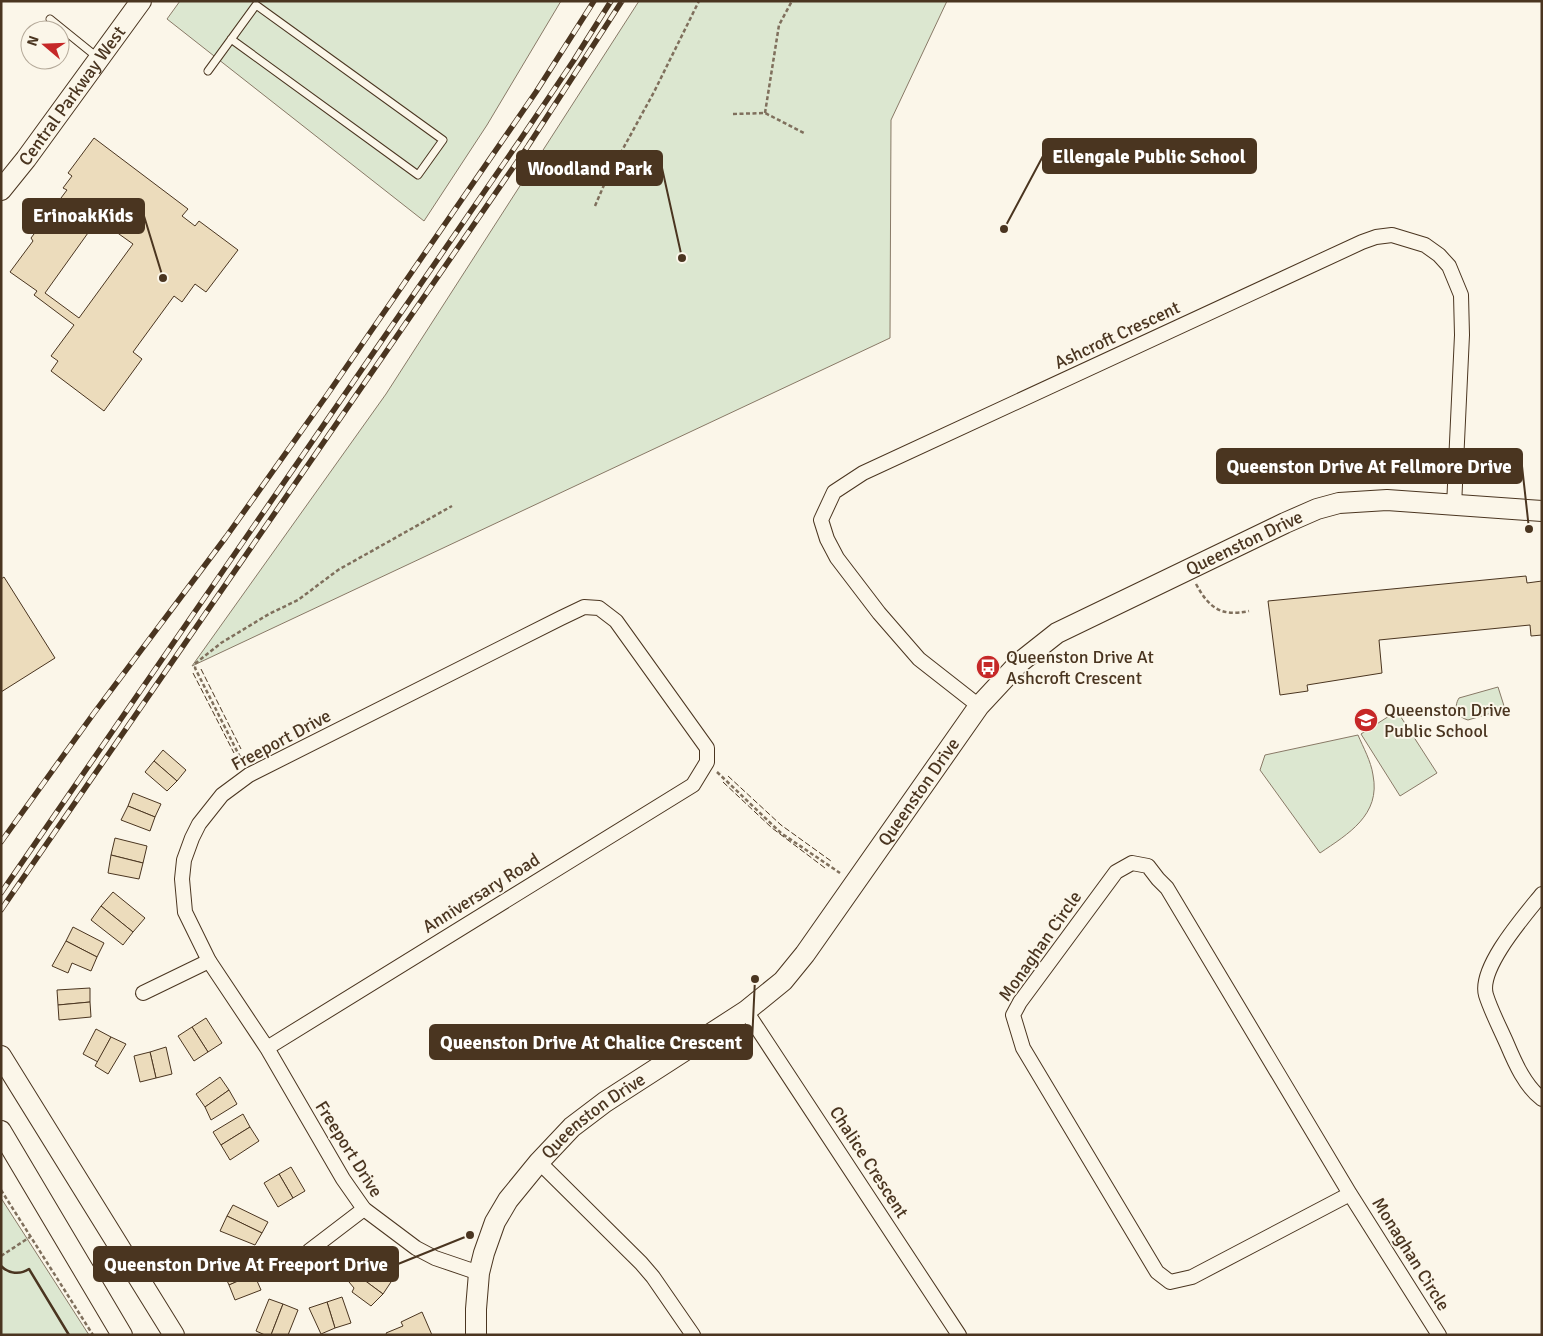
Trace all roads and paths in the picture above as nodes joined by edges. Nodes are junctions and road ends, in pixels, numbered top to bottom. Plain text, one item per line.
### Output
1 (141, 1) edge
2 (699, 1) edge
3 (792, 1) edge
4 (50, 19) dead end
5 (232, 39) junction
6 (100, 58) junction
7 (208, 71) dead end
8 (766, 113) junction
9 (733, 114) dead end
10 (804, 133) dead end
11 (1, 190) edge
12 (595, 206) dead end
13 (452, 506) dead end
14 (1454, 506) junction
15 (1542, 511) edge
16 (1188, 570) junction
17 (1249, 610) dead end
18 (979, 706) junction
19 (707, 762) junction
20 (249, 775) junction
21 (854, 883) junction
22 (1542, 894) edge
23 (209, 961) junction
24 (143, 993) dead end
25 (746, 1011) junction
26 (266, 1048) junction
27 (1, 1056) edge
28 (1542, 1099) edge
29 (1, 1131) edge
30 (539, 1162) junction
31 (1, 1190) edge
32 (1350, 1194) junction
33 (364, 1209) junction
34 (30, 1237) junction
35 (308, 1251) dead end
36 (1, 1256) edge
37 (479, 1273) junction
38 (93, 1335) edge
39 (122, 1335) edge
40 (174, 1335) edge
41 (476, 1335) edge
42 (693, 1335) edge
43 (959, 1335) edge
44 (1439, 1335) edge

1 - 6 street, Central Parkway West
2 - 12 path
3 - 8 path
4 - 6 lane
5 - 5 lane
5 - 7 lane
6 - 11 street, Central Parkway West
8 - 9 path
8 - 10 path
13 - 20 path
14 - 15 street, Queenston Drive
14 - 16 street, Queenston Drive
14 - 18 street, Ashcroft Crescent
16 - 17 path
16 - 18 street, Queenston Drive
18 - 21 street, Queenston Drive
19 - 20 street, Freeport Drive
19 - 21 path
19 - 26 street, Anniversary Road
20 - 23 street, Freeport Drive
21 - 25 street, Queenston Drive
22 - 28 street
23 - 24 street
23 - 26 street, Freeport Drive
25 - 30 street, Queenston Drive
25 - 43 street, Chalice Crescent
26 - 33 street, Freeport Drive
27 - 40 street
29 - 39 street
30 - 37 street, Queenston Drive
30 - 42 street
31 - 34 path
32 - 32 street, Monaghan Circle
32 - 44 street, Monaghan Circle
33 - 35 street
33 - 37 street, Freeport Drive
34 - 36 path
34 - 38 path
37 - 41 street, Queenston Drive

